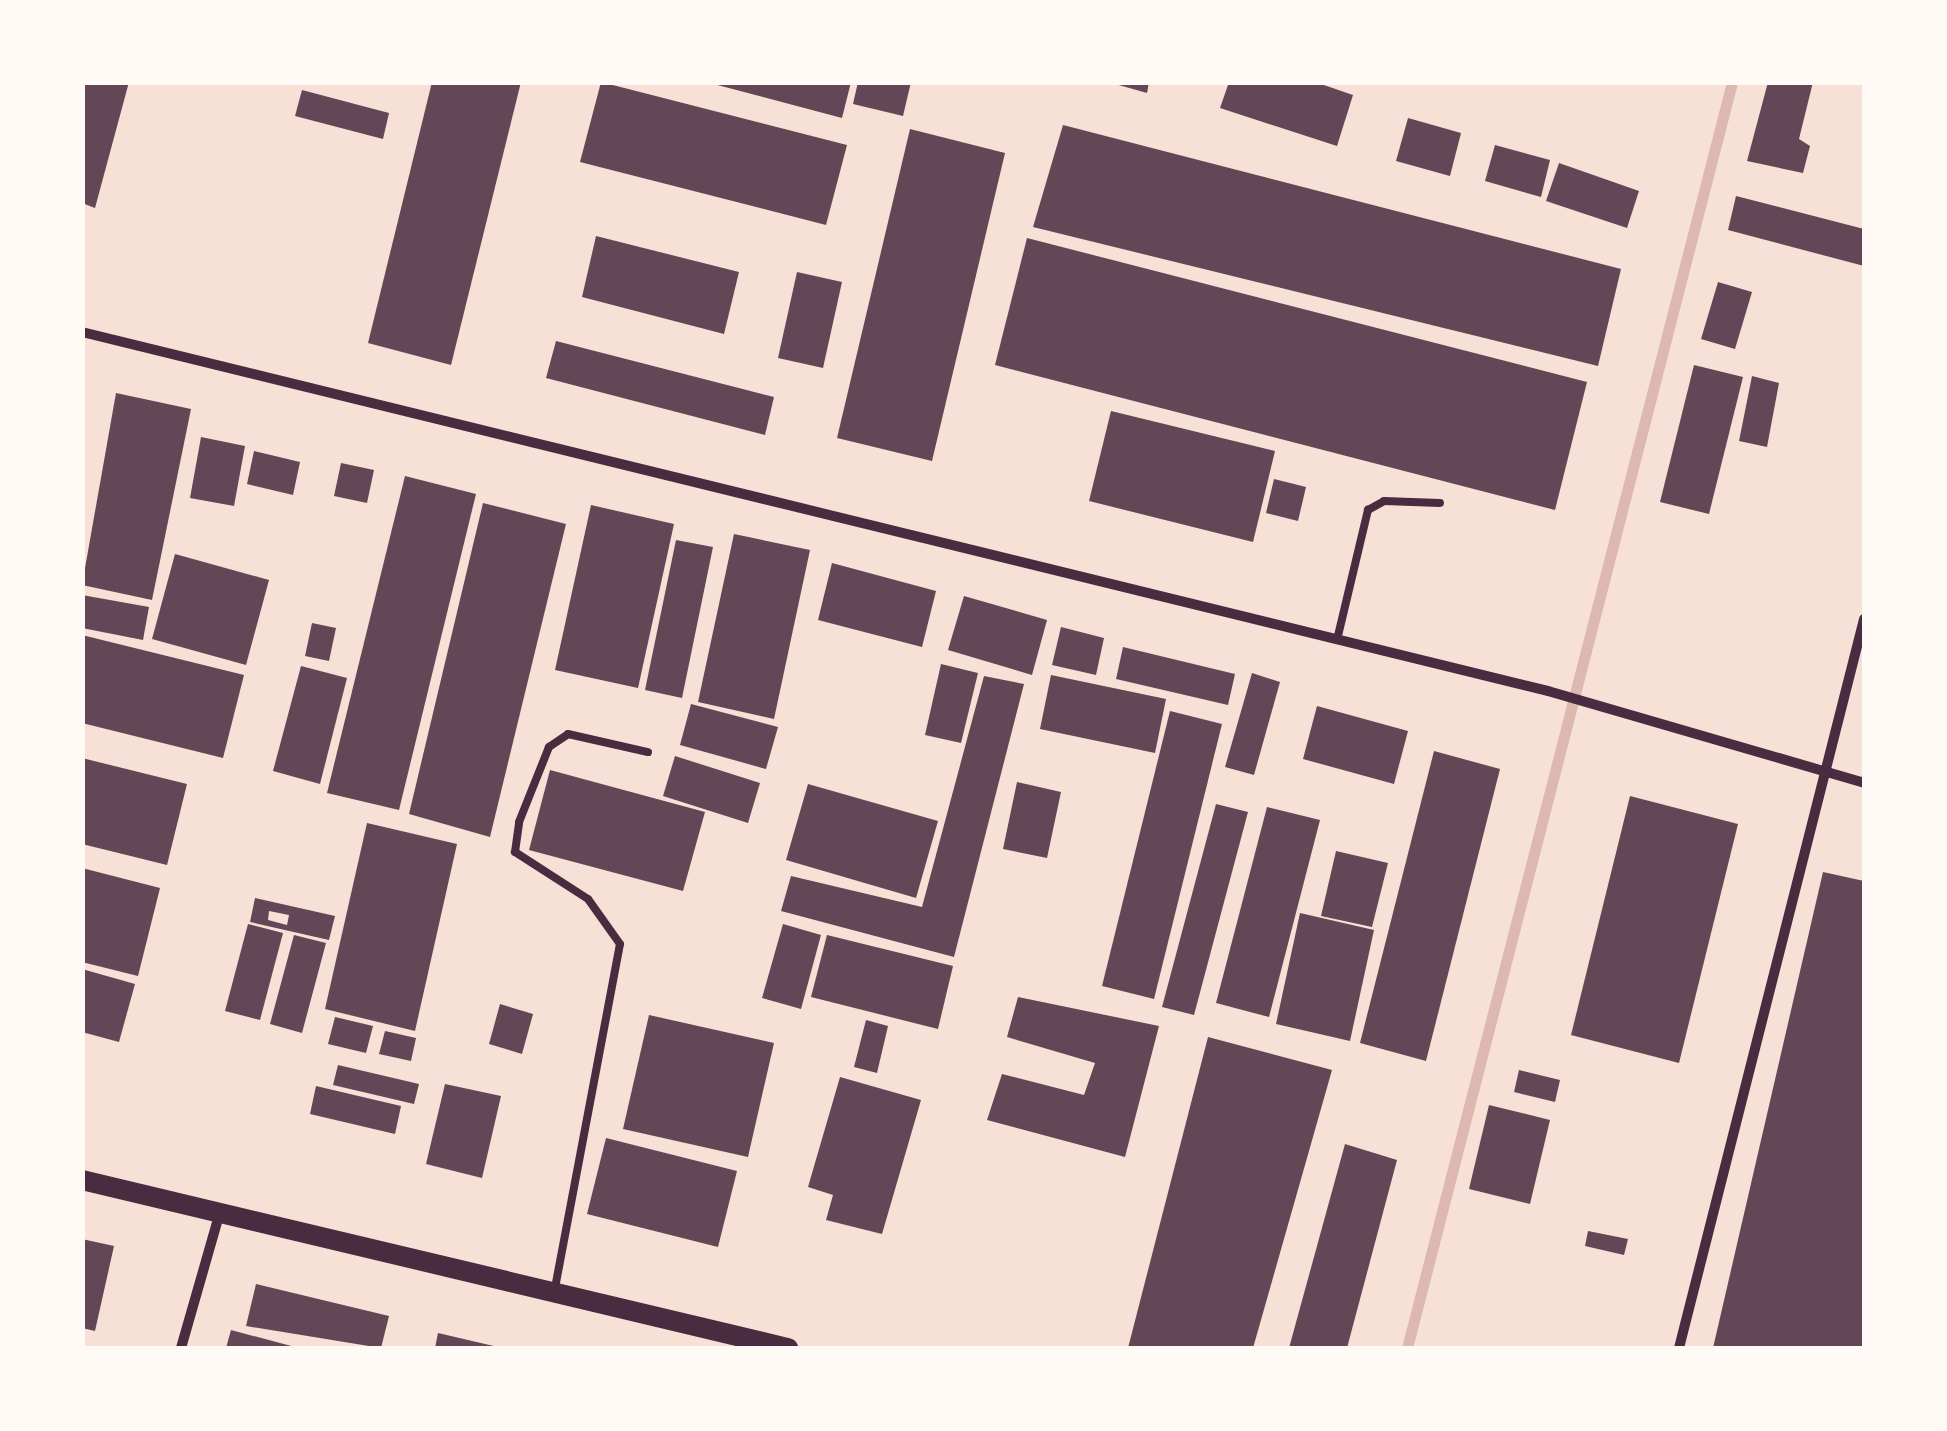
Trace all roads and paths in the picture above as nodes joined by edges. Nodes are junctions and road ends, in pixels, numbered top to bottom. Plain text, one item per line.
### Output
1 (82, 332) edge
2 (1440, 503) dead end
3 (1864, 619) edge
4 (1337, 640) junction
5 (648, 752) dead end
6 (1827, 774) junction
7 (1864, 783) edge
8 (82, 1180) edge
9 (220, 1212) junction
10 (555, 1290) junction
11 (181, 1348) edge
12 (788, 1348) edge
13 (1679, 1348) edge

1 - 4 street
2 - 4 lane
3 - 6 street
4 - 6 street
5 - 10 lane
6 - 7 street
6 - 13 street
8 - 9 main road
9 - 10 main road
9 - 11 street
10 - 12 main road

